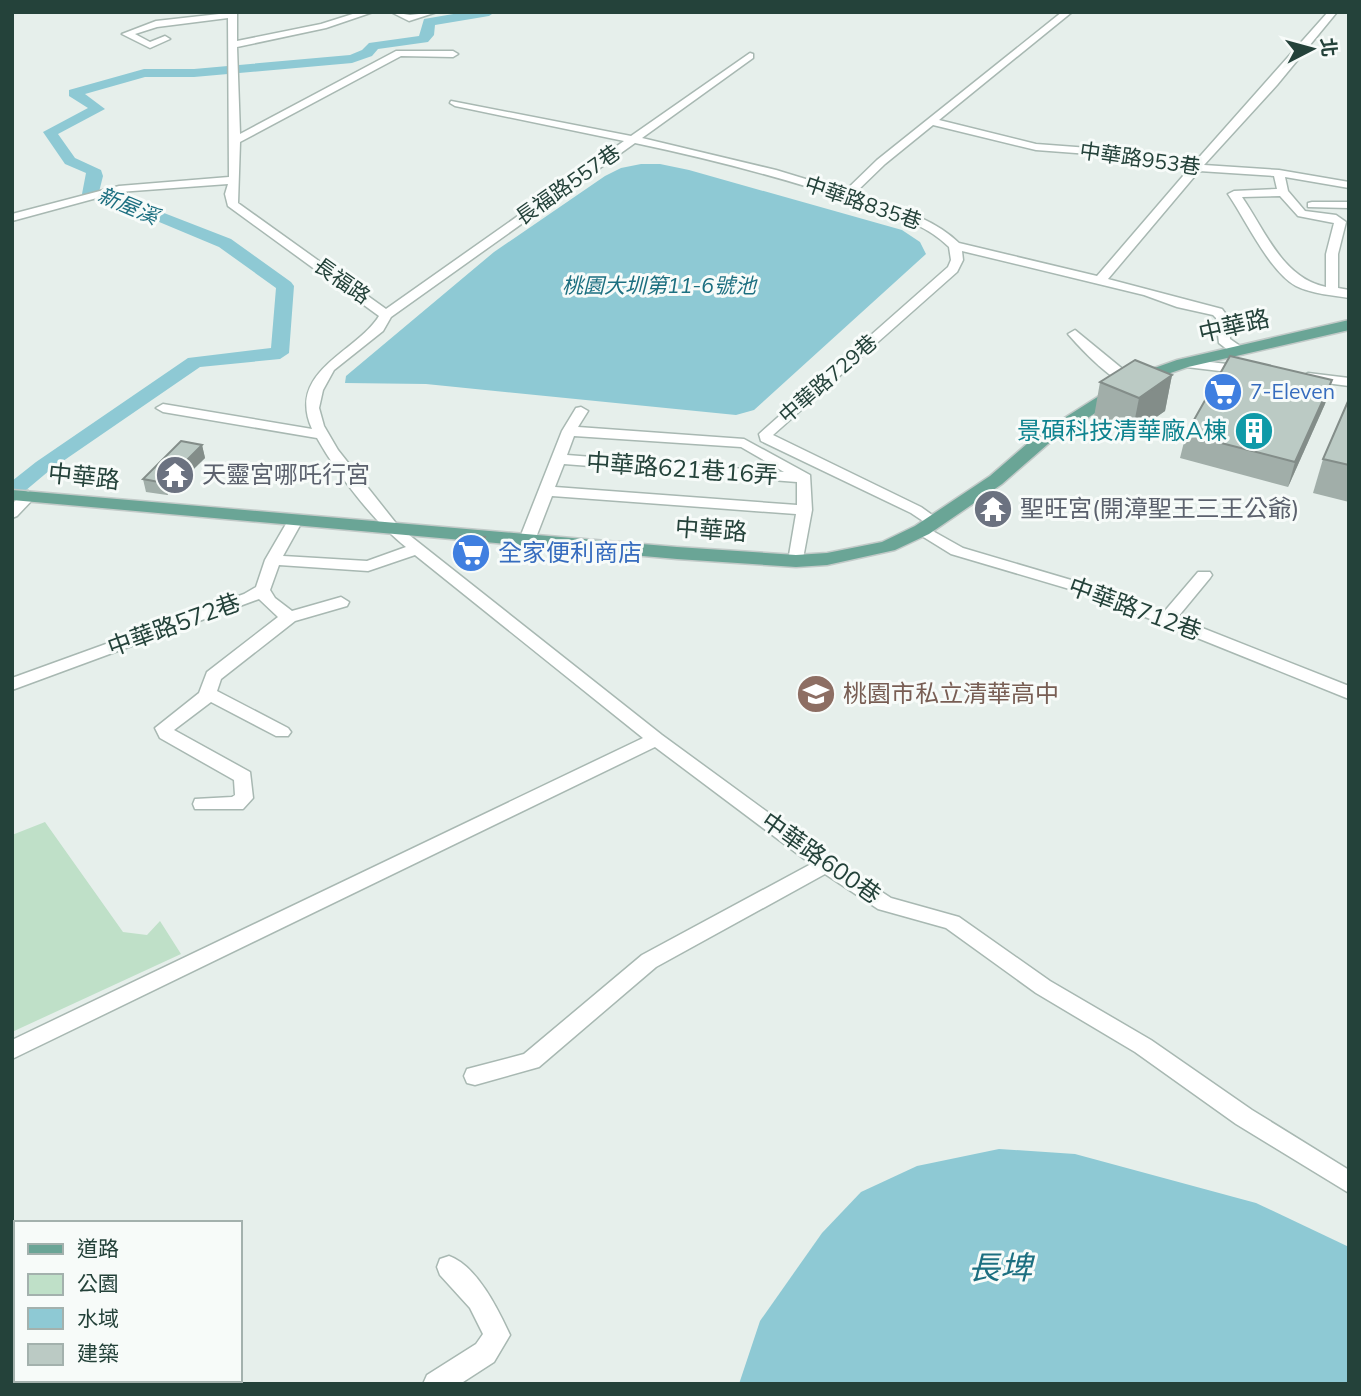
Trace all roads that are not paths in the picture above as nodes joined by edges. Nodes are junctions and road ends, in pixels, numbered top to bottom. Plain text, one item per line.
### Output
1 (369, 12) edge
2 (395, 12) edge
3 (433, 12) edge
4 (1068, 12) edge
5 (1333, 12) edge
6 (232, 14) edge
7 (164, 39) dead end
8 (233, 45) junction
9 (453, 54) dead end
10 (750, 56) dead end
11 (455, 103) dead end
12 (933, 122) junction
13 (234, 141) junction
14 (631, 141) junction
15 (1196, 167) junction
16 (1279, 173) junction
17 (232, 180) junction
18 (1349, 185) edge
19 (1283, 192) junction
20 (847, 195) junction
21 (1349, 205) edge
22 (1298, 210) junction
23 (12, 218) edge
24 (955, 246) junction
25 (1100, 281) junction
26 (1332, 292) junction
27 (1349, 294) edge
28 (386, 315) junction
29 (1349, 325) edge
30 (1075, 334) dead end
31 (1238, 351) junction
32 (1183, 363) junction
33 (1266, 372) edge
34 (1293, 375) edge
35 (1349, 382) edge
36 (1131, 383) junction
37 (163, 408) dead end
38 (581, 411) dead end
39 (569, 431) junction
40 (322, 435) junction
41 (559, 459) junction
42 (805, 478) junction
43 (548, 491) junction
44 (18, 500) edge
45 (804, 510) junction
46 (295, 520) junction
47 (928, 526) junction
48 (394, 530) junction
49 (527, 540) junction
50 (416, 549) junction
51 (273, 560) junction
52 (796, 561) junction
53 (1204, 575) dead end
54 (262, 590) junction
55 (341, 602) dead end
56 (289, 617) junction
57 (1166, 620) junction
58 (12, 684) edge
59 (208, 693) junction
60 (1349, 693) edge
61 (282, 732) dead end
62 (656, 739) junction
63 (202, 804) dead end
64 (826, 865) junction
65 (12, 1051) edge
66 (475, 1076) dead end
67 (1349, 1183) edge
68 (449, 1267) dead end
69 (436, 1384) edge

1 - 8 street
2 - 3 street
4 - 12 street
5 - 15 street
6 - 7 street
6 - 8 street, 長福路
8 - 13 street, 長福路
9 - 13 street
10 - 14 street, 長福路557巷
11 - 14 street, 中華路835巷
12 - 15 street, 中華路953巷
12 - 20 street
13 - 17 street, 長福路
14 - 20 street, 中華路835巷
14 - 28 street, 長福路557巷
15 - 16 street, 中華路953巷
15 - 25 street
16 - 18 street, 中華路953巷
16 - 19 street
17 - 23 street
17 - 28 street, 長福路
19 - 22 street
19 - 26 street
20 - 24 street, 中華路835巷
21 - 22 street
22 - 26 street
24 - 25 street, 中華路835巷
24 - 47 street, 中華路729巷
25 - 31 street, 中華路835巷
26 - 27 street
28 - 40 street, 長福路
29 - 31 main road, 中華路
30 - 36 street
31 - 32 main road, 中華路
32 - 33 street
32 - 36 main road, 中華路
34 - 35 street
36 - 47 main road, 中華路
37 - 40 street
38 - 39 street
39 - 41 street
39 - 42 street
40 - 48 street, 長福路
41 - 42 street, 中華路621巷16弄
41 - 43 street
42 - 45 street
43 - 45 street
43 - 49 street
44 - 46 main road, 中華路
45 - 52 street
46 - 48 main road, 中華路
46 - 51 street, 中華路572巷
47 - 52 main road, 中華路
47 - 57 street, 中華路712巷
48 - 49 main road, 中華路
48 - 50 street, 中華路600巷
49 - 52 main road, 中華路
50 - 51 street
50 - 62 street, 中華路600巷
51 - 54 street, 中華路572巷
53 - 57 street
54 - 56 street
54 - 58 street, 中華路572巷
55 - 56 street
56 - 59 street
57 - 60 street, 中華路712巷
59 - 61 street
59 - 63 street
62 - 64 street, 中華路600巷
62 - 65 street
64 - 66 street
64 - 67 street, 中華路600巷
68 - 69 street

